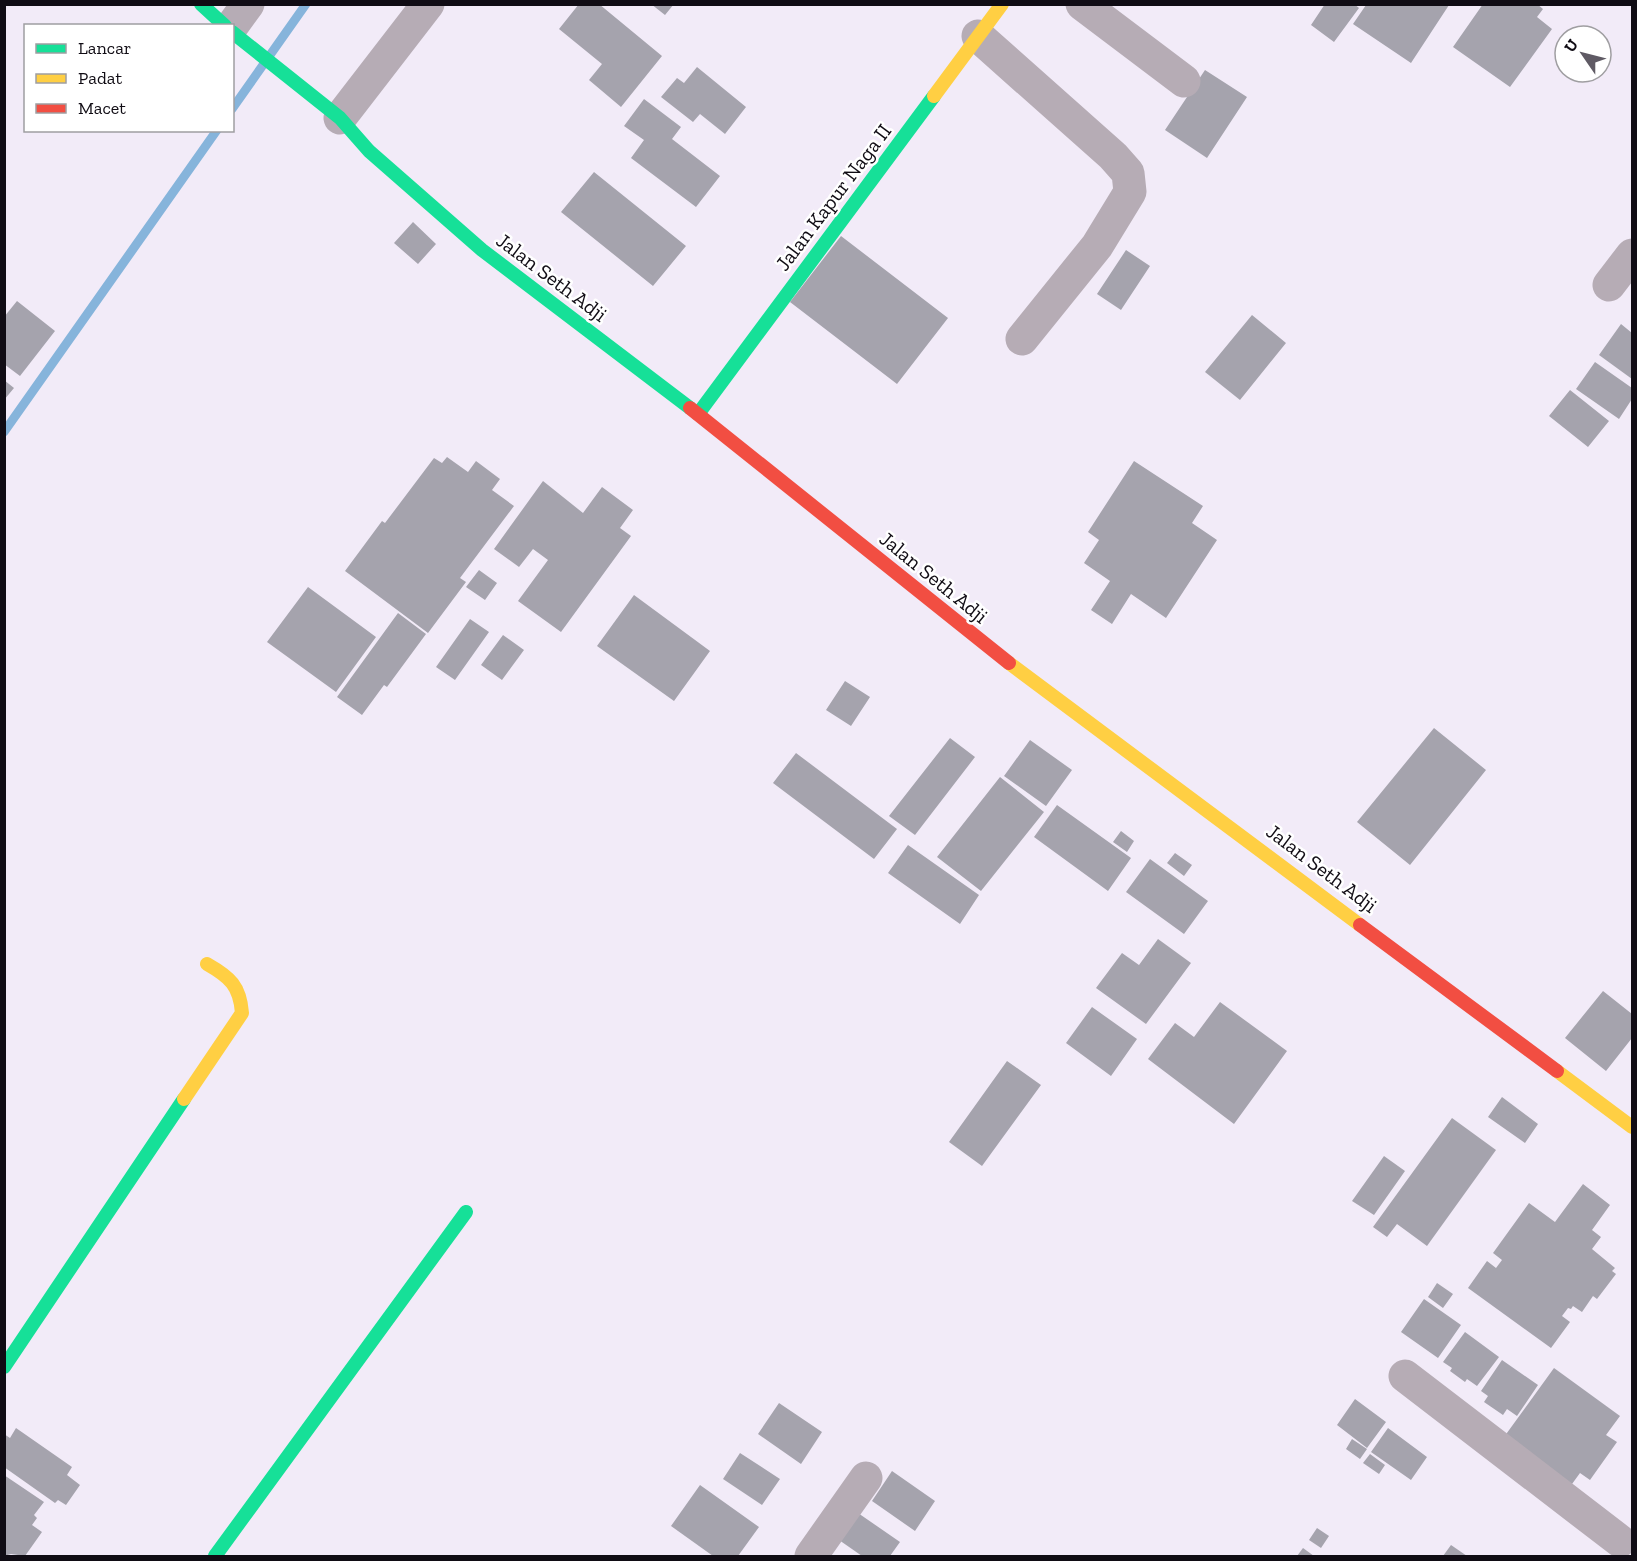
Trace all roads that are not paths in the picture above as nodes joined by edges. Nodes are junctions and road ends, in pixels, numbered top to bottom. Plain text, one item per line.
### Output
1 (201, 4) edge
2 (248, 4) edge
3 (428, 4) edge
4 (1002, 4) edge
5 (1082, 4) edge
6 (223, 24) edge
7 (234, 32) edge
8 (978, 36) junction
9 (1184, 81) dead end
10 (340, 118) junction
11 (1632, 255) edge
12 (1609, 285) dead end
13 (1022, 339) dead end
14 (698, 414) junction
15 (207, 964) dead end
16 (1632, 1127) edge
17 (466, 1212) dead end
18 (4, 1367) edge
19 (1405, 1376) dead end
20 (866, 1478) dead end
21 (1620, 1540) edge
22 (215, 1557) edge
23 (811, 1557) edge

1 - 6 street
2 - 7 street
3 - 10 street
4 - 8 street, Jalan Kapur Naga II
5 - 9 street
7 - 10 street, Jalan Seth Adji
8 - 13 street
8 - 14 street, Jalan Kapur Naga II
10 - 14 street, Jalan Seth Adji
11 - 12 street
14 - 16 street, Jalan Seth Adji
15 - 18 street
17 - 22 street
19 - 21 street
20 - 23 street

